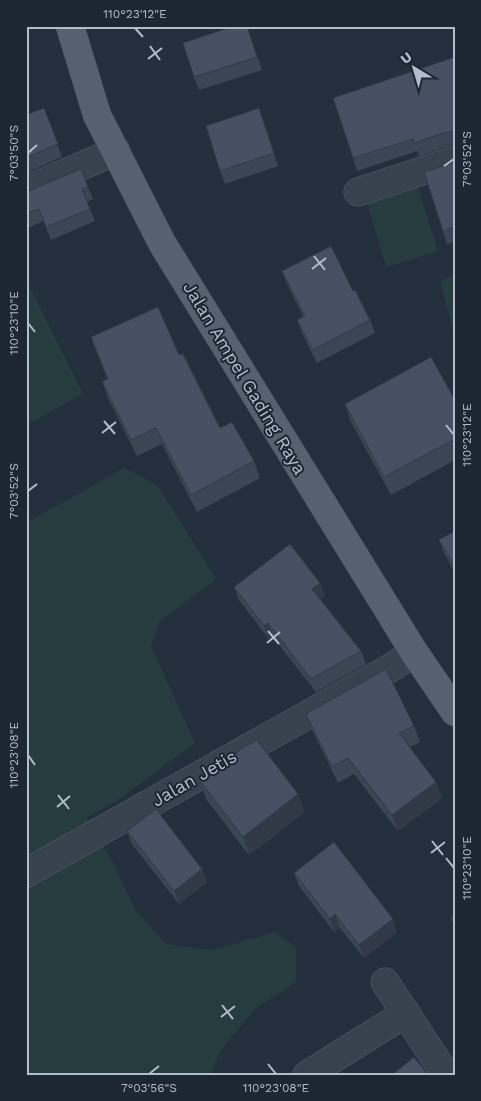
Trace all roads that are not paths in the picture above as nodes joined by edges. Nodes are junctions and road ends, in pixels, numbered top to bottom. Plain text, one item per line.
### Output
1 (70, 26) edge
2 (116, 151) junction
3 (455, 160) edge
4 (26, 190) edge
5 (358, 192) dead end
6 (414, 652) junction
7 (455, 712) edge
8 (26, 873) edge
9 (385, 982) dead end
10 (406, 1013) junction
11 (307, 1075) edge
12 (446, 1075) edge

1 - 2 main road, Jalan Ampel Gading Raya
2 - 4 street
2 - 6 main road, Jalan Ampel Gading Raya
3 - 5 street
6 - 7 main road, Jalan Ampel Gading Raya
6 - 8 street, Jalan Jetis
9 - 10 street
10 - 11 street
10 - 12 street

